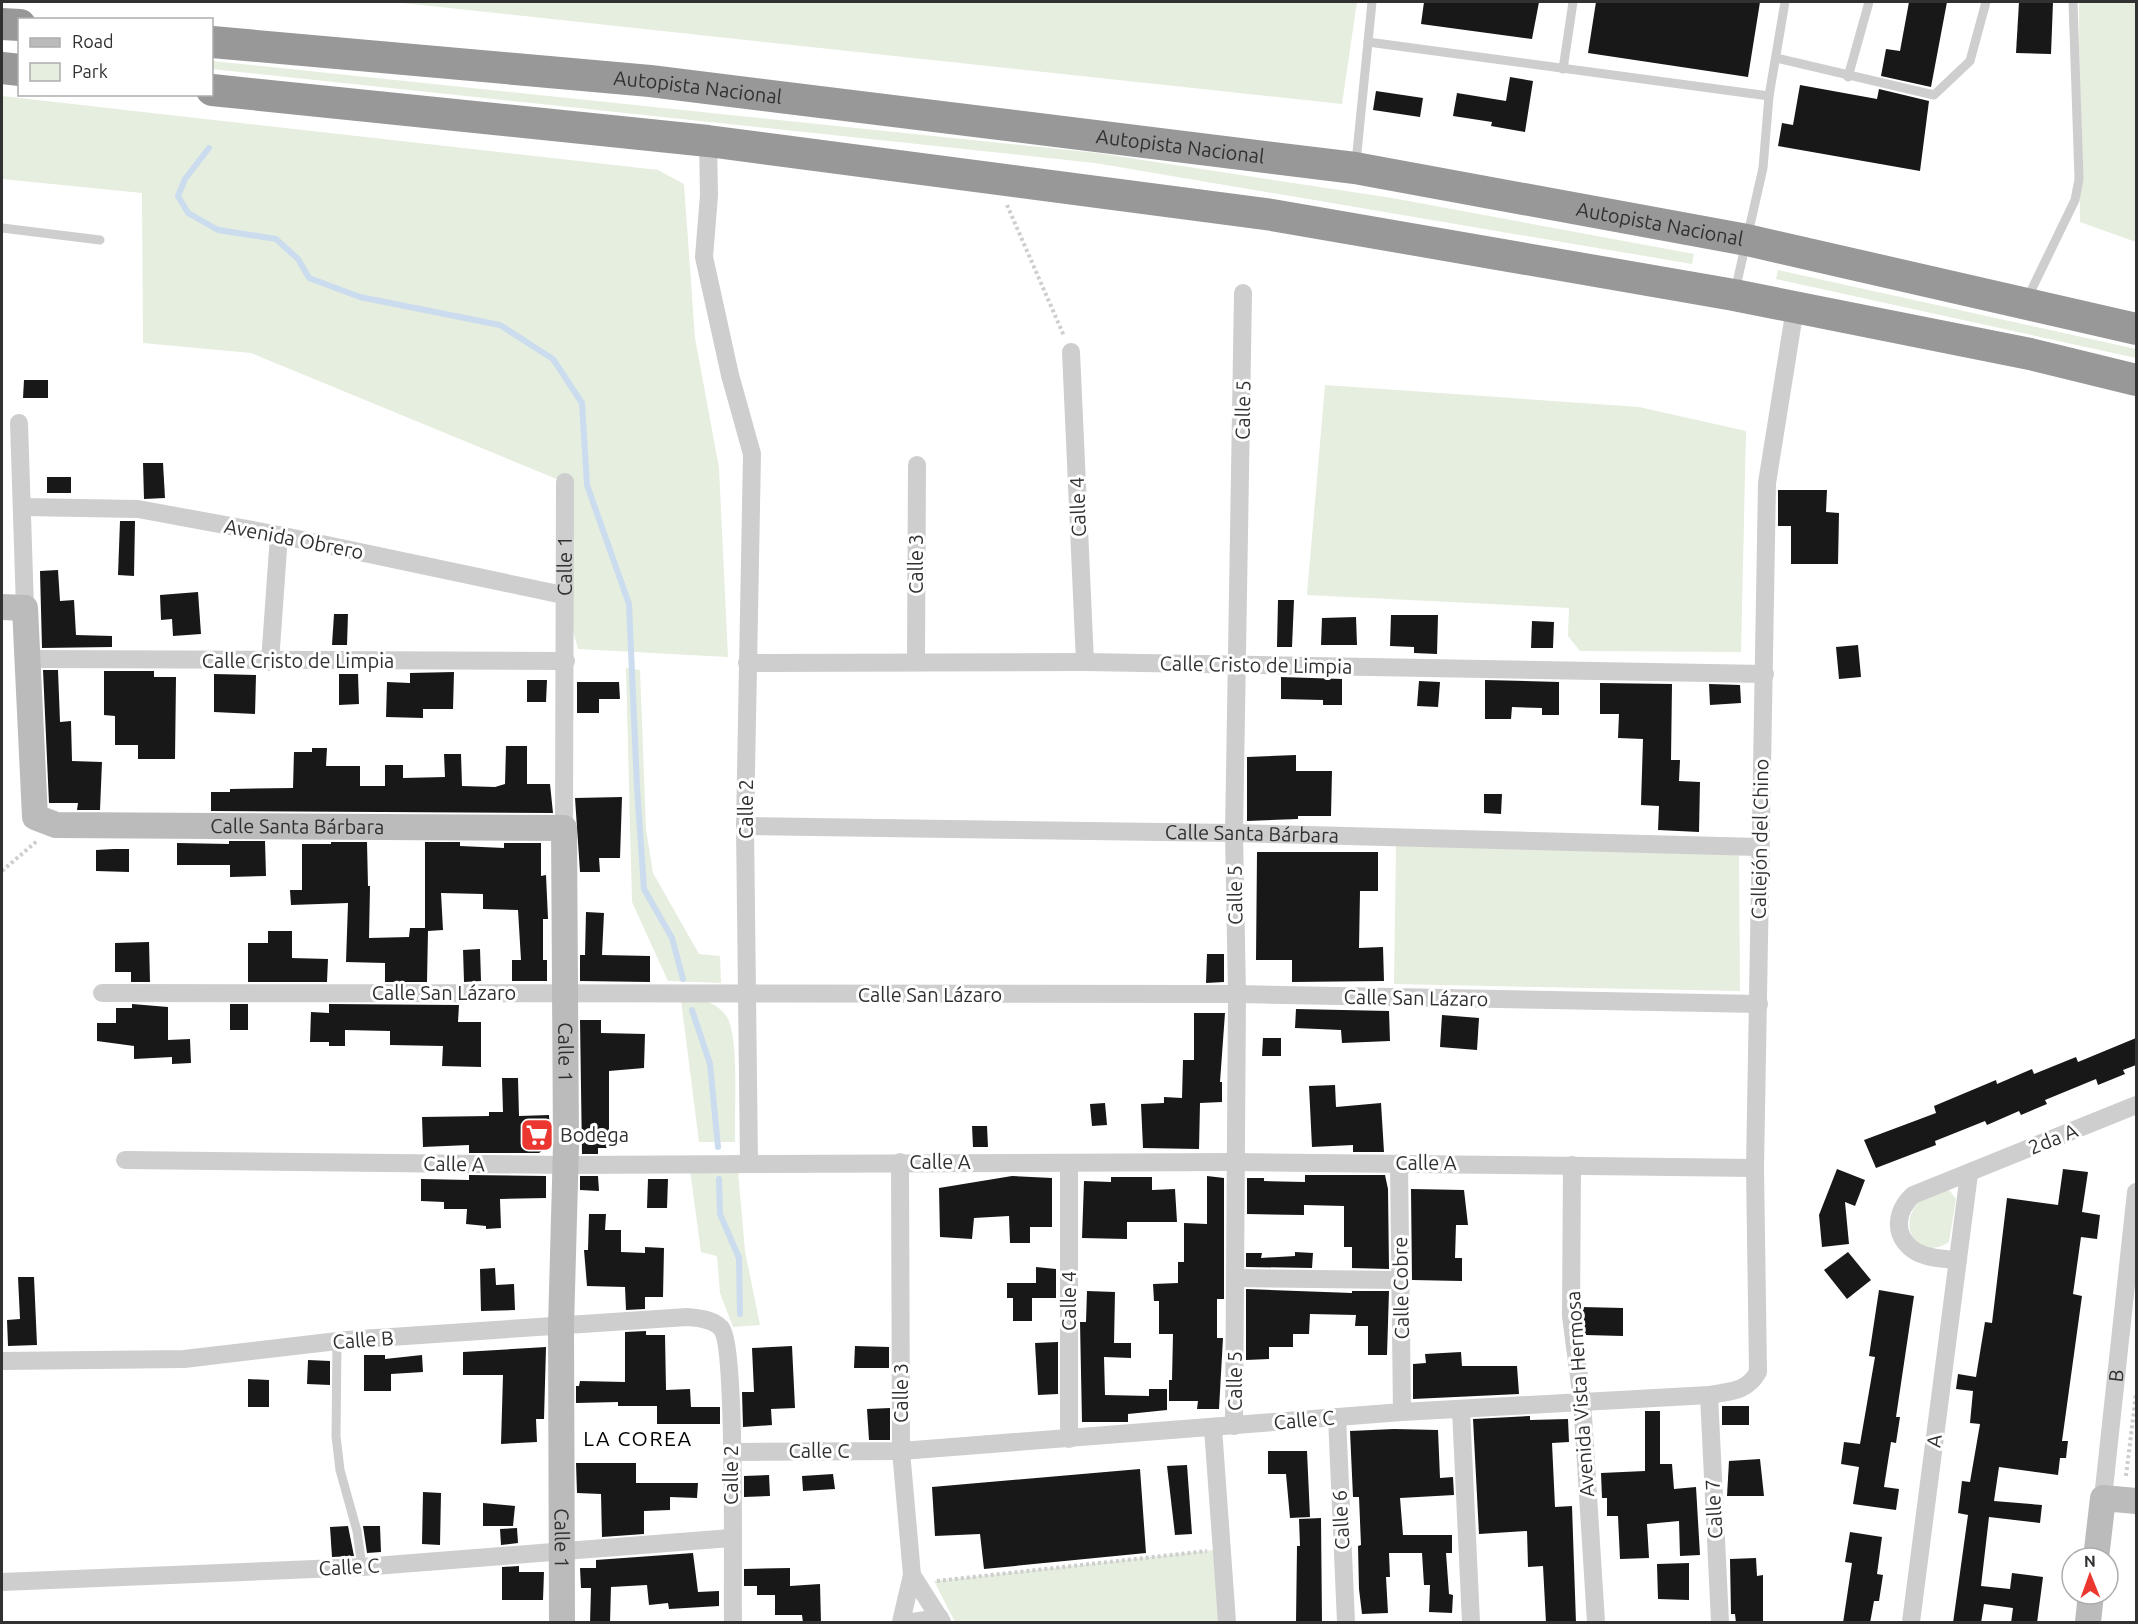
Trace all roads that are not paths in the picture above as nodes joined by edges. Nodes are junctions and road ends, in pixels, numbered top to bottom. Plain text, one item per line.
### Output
1 (1372, 2) edge
2 (1573, 2) edge
3 (1785, 2) edge
4 (1869, 2) edge
5 (1986, 2) edge
6 (2073, 2) edge
7 (2, 24) edge
8 (18, 25) edge
9 (213, 42) edge
10 (1368, 42) junction
11 (1776, 58) junction
12 (2, 68) edge
13 (1563, 69) junction
14 (18, 70) edge
15 (1848, 77) junction
16 (213, 90) edge
17 (1769, 96) junction
18 (708, 141) junction
19 (1355, 168) junction
20 (2, 228) edge
21 (100, 240) dead end
22 (1747, 240) junction
23 (1243, 293) dead end
24 (1734, 295) junction
25 (2026, 302) junction
26 (1795, 308) junction
27 (2136, 329) edge
28 (1071, 352) road end
29 (2136, 380) edge
30 (19, 423) dead end
31 (917, 465) dead end
32 (565, 482) dead end
33 (22, 507) junction
34 (279, 535) junction
35 (563, 595) junction
36 (13, 608) edge
37 (29, 659) junction
38 (566, 661) junction
39 (270, 662) junction
40 (916, 662) junction
41 (1085, 662) junction
42 (747, 663) junction
43 (1236, 665) junction
44 (1765, 674) junction
45 (745, 826) junction
46 (564, 828) junction
47 (1234, 833) junction
48 (1759, 847) junction
49 (102, 993) dead end
50 (564, 993) junction
51 (1237, 994) junction
52 (747, 995) junction
53 (1759, 1004) junction
54 (2136, 1105) edge
55 (125, 1160) dead end
56 (900, 1162) junction
57 (1234, 1162) junction
58 (749, 1163) junction
59 (1069, 1163) junction
60 (1399, 1163) junction
61 (565, 1165) junction
62 (1572, 1165) junction
63 (1755, 1168) junction
64 (1969, 1174) junction
65 (2136, 1192) edge
66 (1958, 1260) junction
67 (1235, 1278) junction
68 (1401, 1280) junction
69 (561, 1328) junction
70 (721, 1328) joint
71 (337, 1341) junction
72 (2, 1361) edge
73 (1758, 1372) joint
74 (1709, 1395) junction
75 (1582, 1400) junction
76 (1461, 1410) junction
77 (1402, 1412) junction
78 (1336, 1417) junction
79 (1234, 1426) junction
80 (1213, 1428) junction
81 (1069, 1439) junction
82 (901, 1451) junction
83 (732, 1452) junction
84 (2103, 1498) junction
85 (2136, 1502) edge
86 (731, 1538) junction
87 (2097, 1546) edge
88 (562, 1552) junction
89 (362, 1567) junction
90 (915, 1579) junction
91 (2, 1582) edge
92 (2090, 1606) edge
93 (941, 1621) edge
94 (562, 1623) edge
95 (733, 1623) edge
96 (901, 1623) edge
97 (912, 1623) edge
98 (1227, 1623) edge
99 (1346, 1623) edge
100 (1471, 1623) edge
101 (1596, 1623) edge
102 (1720, 1623) edge
103 (1911, 1623) edge
104 (2088, 1623) edge

1 - 10 lane
2 - 13 lane
3 - 11 lane
4 - 15 lane
5 - 15 lane
6 - 25 lane
7 - 8 highway
9 - 19 highway, Autopista Nacional
10 - 13 lane
10 - 19 lane
11 - 15 lane
11 - 17 lane
12 - 14 highway
13 - 17 lane
16 - 18 highway
17 - 22 lane
18 - 24 highway
18 - 42 street, Calle 2
19 - 22 highway, Autopista Nacional
20 - 21 lane
22 - 24 lane
22 - 25 highway, Autopista Nacional
23 - 43 street, Calle 5
24 - 26 highway
25 - 27 highway, Autopista Nacional
26 - 29 highway
26 - 44 street, Callejón del Chino
28 - 41 street, Calle 4
30 - 33 street
31 - 40 street, Calle 3
32 - 35 street, Calle 1
33 - 34 street, Avenida Obrero
33 - 36 street
34 - 35 street, Avenida Obrero
34 - 39 street
35 - 38 street, Calle 1
36 - 37 street
37 - 39 street, Calle Cristo de Limpia
37 - 46 street, Calle Santa Bárbara
38 - 39 street, Calle Cristo de Limpia
38 - 46 street, Calle 1
40 - 41 street, Calle Cristo de Limpia
40 - 42 street, Calle Cristo de Limpia
41 - 43 street, Calle Cristo de Limpia
42 - 45 street, Calle 2
43 - 44 street, Calle Cristo de Limpia
43 - 47 street, Calle 5
44 - 48 street, Callejón del Chino
45 - 47 street, Calle Santa Bárbara
45 - 52 street, Calle 2
46 - 50 street, Calle 1
47 - 48 street, Calle Santa Bárbara
47 - 51 street, Calle 5
48 - 53 street, Callejón del Chino
49 - 50 street, Calle San Lázaro
50 - 52 street, Calle San Lázaro
50 - 61 street, Calle 1
51 - 52 street, Calle San Lázaro
51 - 53 street, Calle San Lázaro
51 - 57 street, Calle 5
52 - 58 street, Calle 2
53 - 63 street, Callejón del Chino
54 - 64 street, 2da A
55 - 61 street, Calle A
56 - 58 street, Calle A
56 - 59 street, Calle A
56 - 82 street, Calle 3
57 - 59 street, Calle A
57 - 60 street, Calle A
57 - 67 street, Calle 5
58 - 61 street, Calle A
59 - 81 street, Calle 4
60 - 62 street, Calle A
60 - 68 street, Calle Cobre
61 - 69 street, Calle 1
62 - 63 street, Calle A
62 - 75 street, Avenida Vista Hermosa
63 - 73 street, Callejón del Chino
64 - 66 street, A
64 - 66 street
65 - 84 street, B
66 - 103 street, A
67 - 68 street
67 - 79 street, Calle 5
68 - 77 street, Calle Cobre
69 - 70 street, Calle B
69 - 71 street, Calle B
69 - 88 street, Calle 1
70 - 83 street, Calle 2
71 - 72 street, Calle B
71 - 89 lane
73 - 74 street, Calle C
74 - 75 street, Calle C
74 - 102 street, Calle 7
75 - 76 street, Calle C
75 - 101 street, Avenida Vista Hermosa
76 - 77 street, Calle C
76 - 100 street
77 - 78 street, Calle C
78 - 79 street, Calle C
78 - 99 street, Calle 6
79 - 80 street, Calle C
80 - 81 street, Calle C
80 - 98 street, Calle 5
81 - 82 street, Calle C
82 - 83 street, Calle C
82 - 90 street, Calle 3
83 - 86 street, Calle 2
84 - 85 street
84 - 87 street, B
86 - 88 street, Calle C
86 - 95 street, Calle 2
88 - 89 street, Calle C
88 - 94 street, Calle 1
89 - 91 street, Calle C
90 - 93 street
90 - 96 street, Calle 3
92 - 104 street
93 - 97 street

